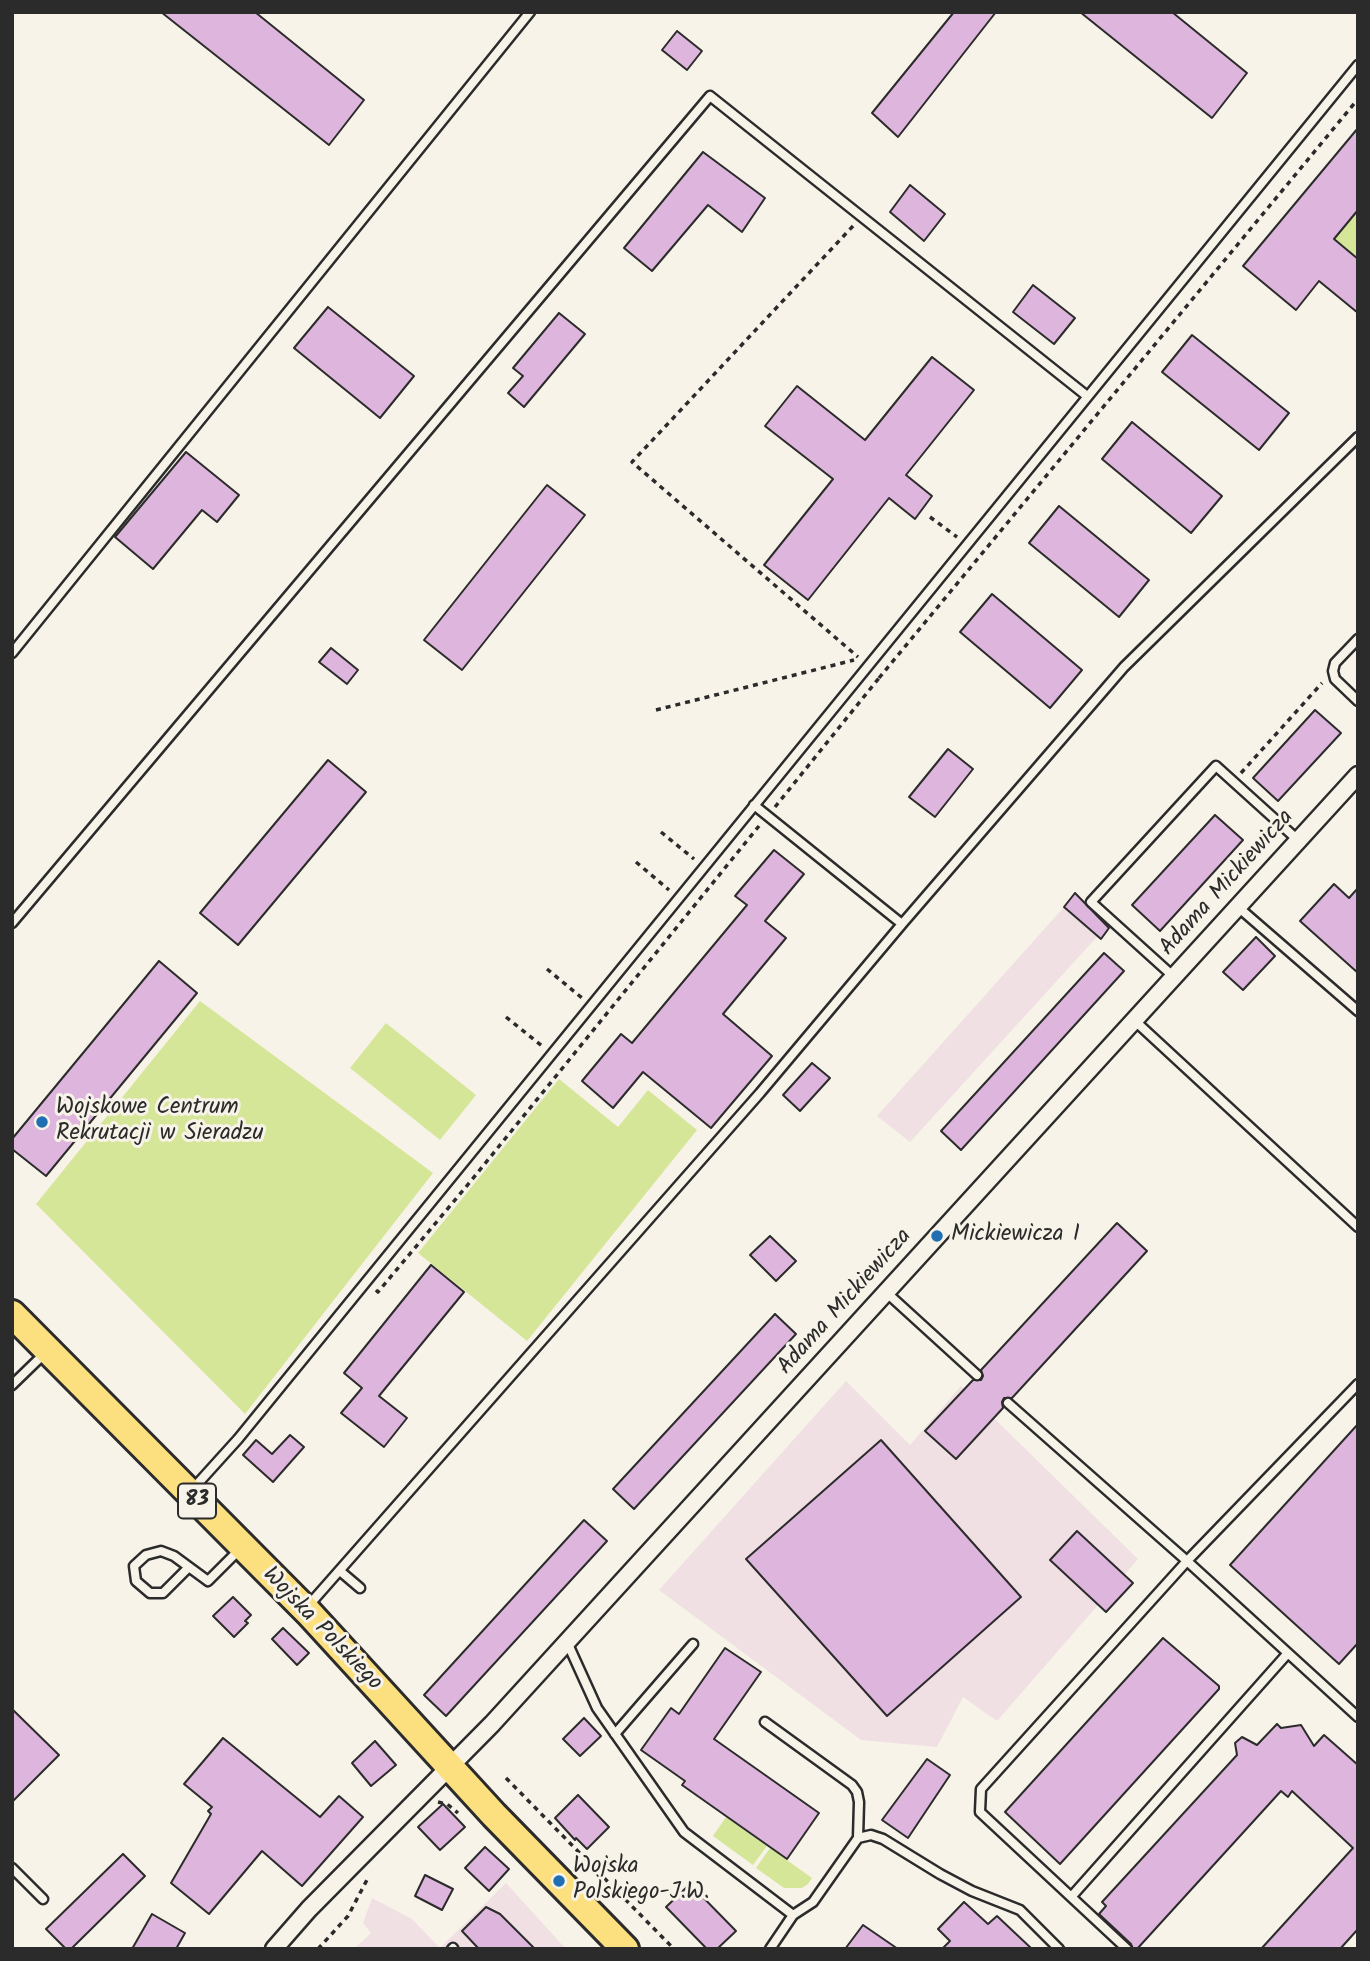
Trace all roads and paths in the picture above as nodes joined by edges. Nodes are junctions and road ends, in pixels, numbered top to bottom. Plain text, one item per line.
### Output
1 (530, 12) edge
2 (1358, 65) edge
3 (1358, 99) edge
4 (862, 217) junction
5 (1087, 396) junction
6 (1358, 437) edge
7 (1358, 639) edge
8 (12, 653) edge
9 (860, 658) dead end
10 (1333, 671) junction
11 (879, 678) dead end
12 (1358, 701) edge
13 (1358, 775) edge
14 (1233, 781) junction
15 (754, 806) junction
16 (662, 832) dead end
17 (1298, 841) junction
18 (636, 862) dead end
19 (704, 867) junction
20 (716, 879) dead end
21 (679, 898) junction
22 (694, 907) dead end
23 (1238, 907) junction
24 (12, 923) edge
25 (902, 924) junction
26 (547, 969) dead end
27 (1174, 977) junction
28 (591, 1006) junction
29 (1358, 1011) edge
30 (607, 1013) dead end
31 (506, 1017) dead end
32 (1134, 1020) junction
33 (552, 1054) junction
34 (566, 1064) dead end
35 (1358, 1227) edge
36 (887, 1293) junction
37 (14, 1318) edge
38 (47, 1350) junction
39 (977, 1375) dead end
40 (1358, 1384) edge
41 (12, 1385) edge
42 (1008, 1403) dead end
43 (189, 1493) junction
44 (242, 1547) junction
45 (1187, 1561) junction
46 (189, 1567) junction
47 (340, 1570) junction
48 (359, 1588) dead end
49 (305, 1609) junction
50 (567, 1643) junction
51 (693, 1644) dead end
52 (1287, 1653) junction
53 (1358, 1717) edge
54 (765, 1722) dead end
55 (615, 1734) junction
56 (450, 1766) junction
57 (506, 1778) dead end
58 (430, 1806) dead end
59 (464, 1817) dead end
60 (858, 1838) junction
61 (373, 1867) dead end
62 (12, 1868) edge
63 (1072, 1896) junction
64 (43, 1899) dead end
65 (793, 1915) junction
66 (274, 1949) edge
67 (318, 1949) edge
68 (625, 1949) edge
69 (674, 1949) edge
70 (770, 1949) edge
71 (1059, 1949) edge
72 (1127, 1949) edge

1 - 8 lane
2 - 5 lane
3 - 11 path
4 - 5 lane
4 - 9 path
4 - 24 lane
5 - 15 lane
6 - 25 lane
7 - 10 lane
10 - 12 lane
10 - 14 path
13 - 17 street, Adama Mickiewicza
14 - 17 lane
14 - 27 lane
15 - 19 lane
15 - 25 lane
16 - 19 path
17 - 23 street, Adama Mickiewicza
18 - 21 path
19 - 20 path
19 - 21 lane
21 - 22 path
21 - 28 lane
23 - 27 street, Adama Mickiewicza
23 - 29 lane
25 - 47 lane
26 - 28 path
27 - 32 street, Adama Mickiewicza
28 - 30 path
28 - 33 lane
31 - 33 path
32 - 35 lane
32 - 36 street, Adama Mickiewicza
33 - 34 path
33 - 43 lane
36 - 39 lane
36 - 50 street, Adama Mickiewicza
37 - 38 main road, Wojska Polskiego / 83
38 - 41 lane
38 - 43 main road, Wojska Polskiego / 83
40 - 45 lane
42 - 45 lane
43 - 44 main road, Wojska Polskiego / 83
44 - 46 lane
44 - 49 main road, Wojska Polskiego / 83
45 - 52 lane
45 - 63 lane
46 - 46 lane
47 - 48 lane
47 - 49 lane
49 - 56 main road, Wojska Polskiego / 83
50 - 55 lane
50 - 56 street, Adama Mickiewicza
51 - 55 lane
52 - 53 lane
52 - 63 lane
54 - 60 lane
55 - 65 lane
56 - 66 street, Adama Mickiewicza
56 - 68 main road, Wojska Polskiego / 83
57 - 69 path
58 - 59 path
60 - 65 lane
60 - 71 lane
61 - 67 path
62 - 64 lane
63 - 72 lane
65 - 70 lane

